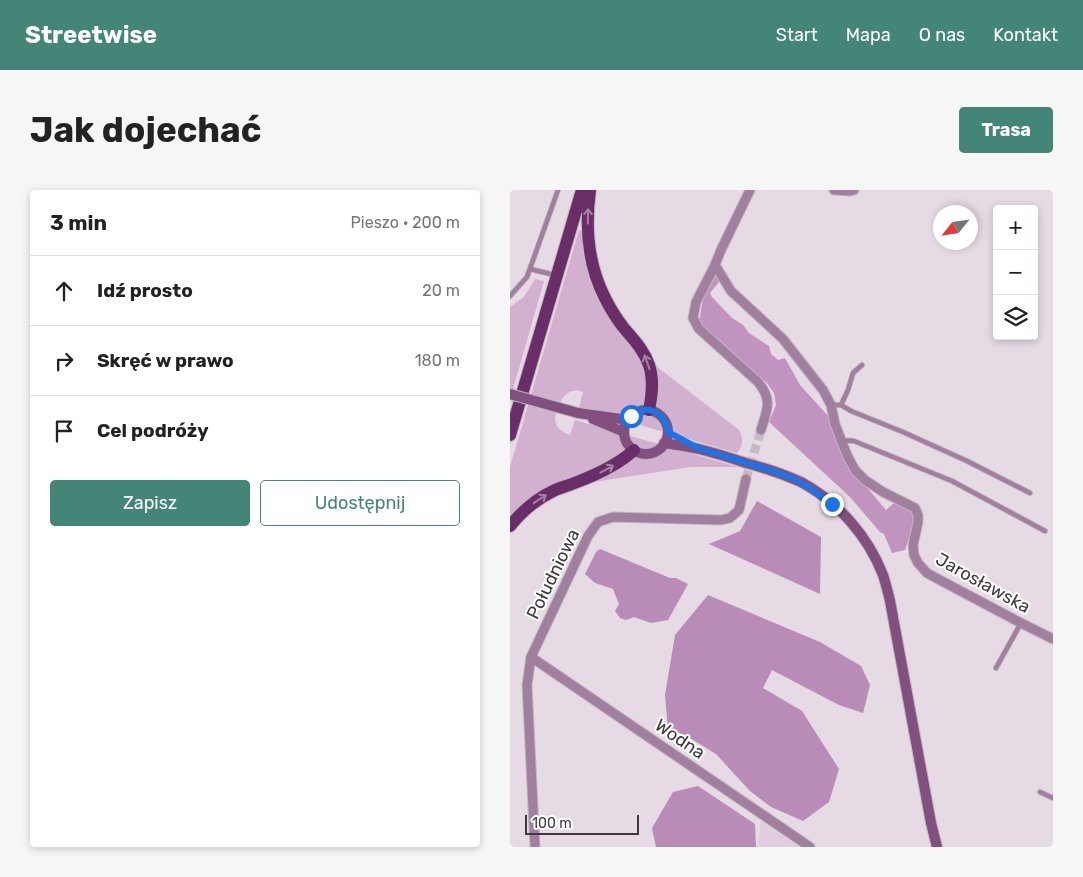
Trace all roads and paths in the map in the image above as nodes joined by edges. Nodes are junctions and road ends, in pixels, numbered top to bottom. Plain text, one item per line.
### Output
1 (558, 190) edge
2 (582, 190) edge
3 (590, 190) edge
4 (750, 190) edge
5 (834, 190) edge
6 (854, 190) edge
7 (715, 265) junction
8 (530, 269) junction
9 (557, 275) junction
10 (510, 296) edge
11 (862, 365) dead end
12 (510, 394) edge
13 (831, 405) junction
14 (841, 405) junction
15 (649, 410) junction
16 (578, 413) junction
17 (628, 420) junction
18 (761, 430) tunnel mouth
19 (624, 432) junction
20 (668, 432) junction
21 (510, 435) edge
22 (841, 440) junction
23 (664, 443) junction
24 (698, 448) junction
25 (634, 450) junction
26 (746, 479) tunnel mouth
27 (1030, 493) dead end
28 (510, 526) edge
29 (1045, 531) dead end
30 (1021, 623) junction
31 (1053, 639) edge
32 (531, 657) junction
33 (996, 668) dead end
34 (1040, 792) dead end
35 (1053, 798) edge
36 (535, 847) edge
37 (810, 847) edge
38 (936, 847) edge

1 - 8 lane
2 - 9 main road
15 -> 3 main road
4 - 7 street
5 - 6 street
7 - 13 street, Jarosławska
7 - 18 street
8 - 9 lane
8 - 10 lane
9 - 21 main road
11 - 14 lane
12 - 16 main road, bridge
13 - 14 lane
13 - 22 street, Jarosławska
14 - 27 lane
15 - 17 main road
15 - 20 main road
16 - 17 main road
16 - 19 main road
17 - 19 main road
19 - 25 main road
20 - 23 main road
20 - 24 main road
22 - 29 lane
22 - 30 street, Jarosławska
23 - 24 main road
23 - 25 main road
24 - 38 main road
28 -> 25 main road
26 - 32 street, Południowa
30 - 31 street, Jarosławska
30 - 33 lane
32 - 36 street, Południowa
32 - 37 street, Wodna
34 - 35 lane

